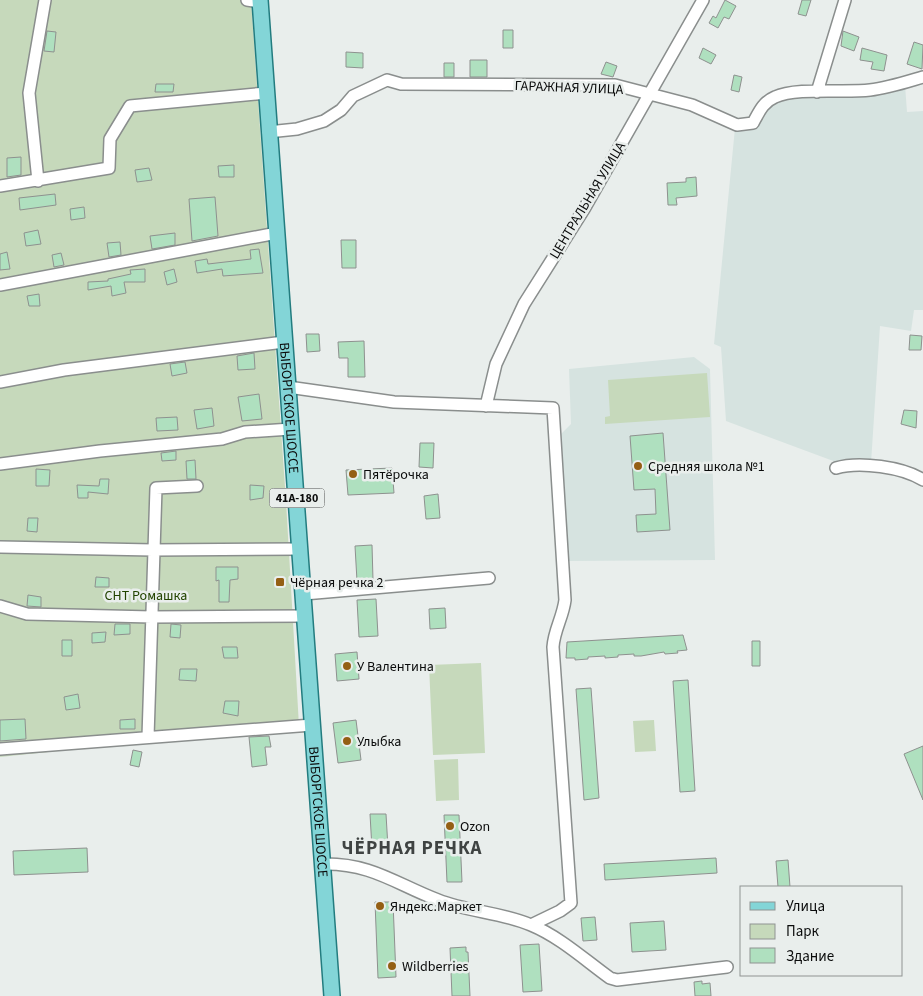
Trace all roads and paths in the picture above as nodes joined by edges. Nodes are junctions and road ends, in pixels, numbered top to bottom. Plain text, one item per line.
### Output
1 (45, 0) edge
2 (702, 0) edge
3 (845, 0) edge
4 (255, 1) edge
5 (923, 77) edge
6 (817, 92) junction
7 (266, 93) junction
8 (651, 93) junction
9 (268, 132) junction
10 (38, 181) junction
11 (0, 186) edge
12 (277, 233) junction
13 (0, 285) edge
14 (284, 342) junction
15 (0, 382) edge
16 (288, 386) junction
17 (486, 406) junction
18 (291, 429) junction
19 (0, 464) edge
20 (836, 468) dead end
21 (923, 480) edge
22 (197, 486) dead end
23 (0, 546) edge
24 (300, 549) junction
25 (153, 550) junction
26 (489, 578) dead end
27 (304, 594) junction
28 (0, 606) edge
29 (305, 616) junction
30 (152, 617) junction
31 (312, 725) junction
32 (148, 737) junction
33 (0, 750) edge
34 (323, 864) junction
35 (531, 925) junction
36 (727, 967) dead end
37 (332, 996) edge

1 - 10 street
2 - 8 street, ЦЕНТРАЛЬНАЯ УЛИЦА
3 - 6 street
4 - 7 main road, ВЫБОРГСКОЕ ШОССЕ / 41А-180
5 - 6 street, ГАРАЖНАЯ УЛИЦА
6 - 8 street, ГАРАЖНАЯ УЛИЦА
7 - 9 main road, ВЫБОРГСКОЕ ШОССЕ / 41А-180
7 - 10 street
8 - 9 street, ГАРАЖНАЯ УЛИЦА
8 - 17 street, ЦЕНТРАЛЬНАЯ УЛИЦА
9 - 12 main road, ВЫБОРГСКОЕ ШОССЕ / 41А-180
10 - 11 street
12 - 13 street
12 - 14 main road, ВЫБОРГСКОЕ ШОССЕ / 41А-180
14 - 15 street
14 - 16 main road, ВЫБОРГСКОЕ ШОССЕ / 41А-180
16 - 17 street
16 - 18 main road, ВЫБОРГСКОЕ ШОССЕ / 41А-180
17 - 35 street
18 - 19 street
18 - 24 main road, ВЫБОРГСКОЕ ШОССЕ / 41А-180
20 - 21 street
22 - 25 street
23 - 25 street
24 - 25 street
24 - 27 main road, ВЫБОРГСКОЕ ШОССЕ / 41А-180
25 - 30 street
26 - 27 street
27 - 29 main road, ВЫБОРГСКОЕ ШОССЕ / 41А-180
28 - 30 street
29 - 30 street
29 - 31 main road, ВЫБОРГСКОЕ ШОССЕ / 41А-180
30 - 32 street
31 - 32 street
31 - 34 main road, ВЫБОРГСКОЕ ШОССЕ / 41А-180
32 - 33 street
34 - 35 street
34 - 37 main road, ВЫБОРГСКОЕ ШОССЕ / 41А-180
35 - 36 street

